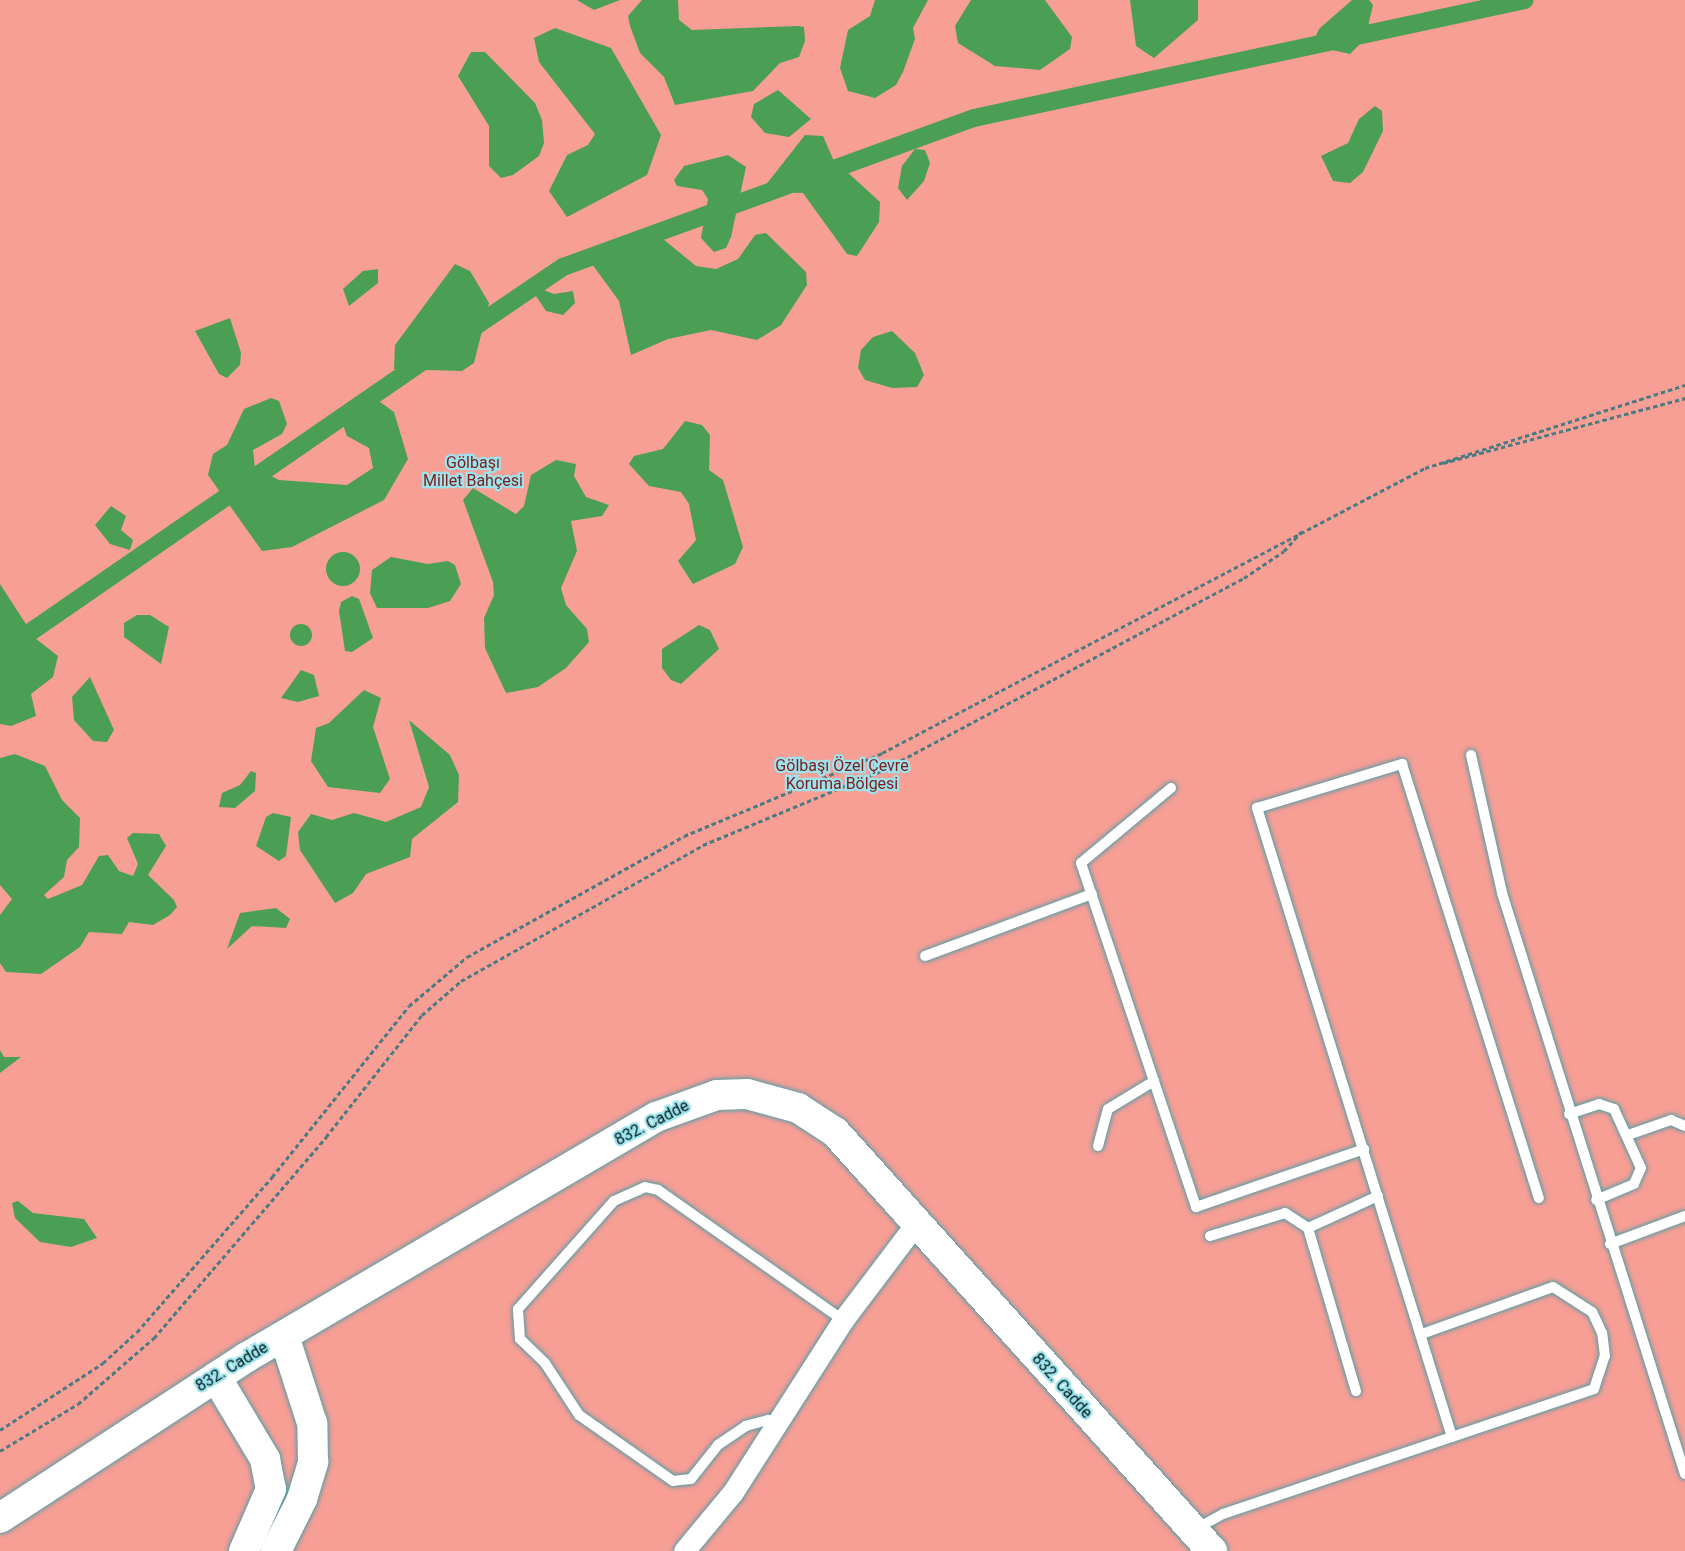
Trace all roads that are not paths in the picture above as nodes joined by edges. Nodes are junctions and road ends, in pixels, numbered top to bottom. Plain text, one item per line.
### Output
1 (1471, 755) dead end
2 (1171, 788) dead end
3 (1092, 894) junction
4 (925, 956) dead end
5 (1154, 1081) junction
6 (1569, 1113) junction
7 (1685, 1126) edge
8 (1628, 1135) junction
9 (1098, 1146) dead end
10 (1364, 1149) junction
11 (1378, 1196) junction
12 (1539, 1198) dead end
13 (1596, 1200) junction
14 (1685, 1216) edge
15 (917, 1222) junction
16 (1308, 1228) junction
17 (1210, 1236) dead end
18 (1611, 1244) junction
19 (843, 1320) junction
20 (1422, 1334) junction
21 (284, 1336) junction
22 (216, 1377) junction
23 (1356, 1391) dead end
24 (777, 1426) junction
25 (1452, 1437) junction
26 (1685, 1474) edge
27 (0, 1518) edge
28 (1202, 1541) edge
29 (244, 1551) edge
30 (276, 1551) edge
31 (684, 1551) edge

1 - 6 lane
2 - 3 lane
3 - 4 lane
3 - 5 lane
5 - 9 lane
5 - 10 lane
6 - 8 lane
6 - 13 lane
7 - 8 lane
8 - 13 lane
10 - 11 lane
10 - 12 lane
11 - 16 lane
11 - 20 lane
13 - 18 lane
14 - 18 lane
15 - 19 street
15 - 21 street, 832. Cadde
15 - 28 street, 832. Cadde
16 - 17 lane
16 - 23 lane
18 - 26 lane
19 - 24 street
19 - 24 lane
20 - 25 lane
20 - 25 lane
21 - 22 street, 832. Cadde
21 - 30 street
22 - 27 street, 832. Cadde
22 - 29 street
24 - 31 street
25 - 28 lane

